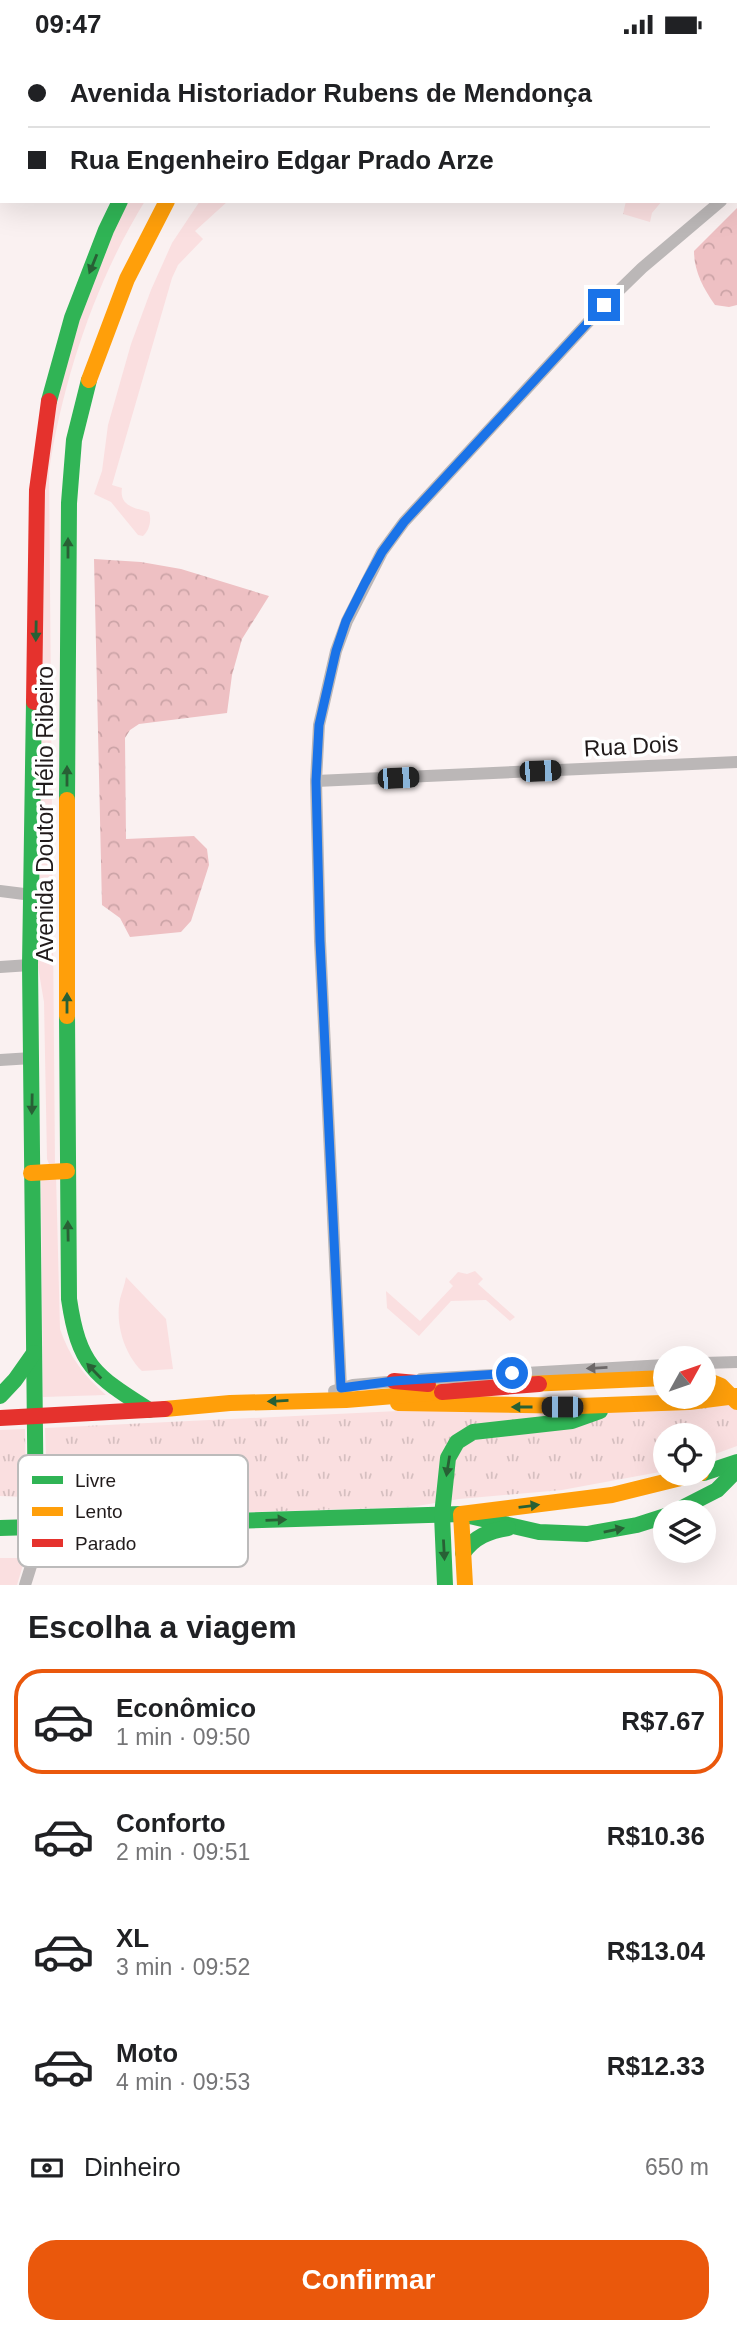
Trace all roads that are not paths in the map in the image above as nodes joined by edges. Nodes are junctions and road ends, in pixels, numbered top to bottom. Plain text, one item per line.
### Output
1 (119, 203) edge
2 (166, 203) edge
3 (719, 203) edge
4 (737, 762) edge
5 (316, 781) junction
6 (0, 891) edge
7 (32, 895) junction
8 (30, 965) junction
9 (0, 967) edge
10 (0, 1052) edge
11 (32, 1055) junction
12 (0, 1060) edge
13 (67, 1171) junction
14 (31, 1173) junction
15 (34, 1353) junction
16 (737, 1362) edge
17 (716, 1363) edge
18 (653, 1366) edge
19 (653, 1379) edge
20 (394, 1381) junction
21 (539, 1384) junction
22 (716, 1384) edge
23 (344, 1394) junction
24 (735, 1395) edge
25 (0, 1396) edge
26 (615, 1405) junction
27 (149, 1410) junction
28 (34, 1416) junction
29 (0, 1418) edge
30 (35, 1455) edge
31 (737, 1462) edge
32 (716, 1469) edge
33 (737, 1470) edge
34 (657, 1486) edge
35 (697, 1500) edge
36 (461, 1514) junction
37 (442, 1515) junction
38 (653, 1519) edge
39 (248, 1521) edge
40 (0, 1528) edge
41 (18, 1528) edge
42 (512, 1528) junction
43 (463, 1553) junction
44 (31, 1567) edge
45 (25, 1585) edge
46 (445, 1585) edge
47 (465, 1585) edge

1 -> 7 main road, Avenida Doutor Hélio Ribeiro
13 -> 2 main road, Avenida Doutor Hélio Ribeiro
3 - 5 street
4 - 5 street, Rua Dois
5 - 23 street
6 - 7 street
7 - 8 main road, Avenida Doutor Hélio Ribeiro
8 - 9 street
8 - 11 main road, Avenida Doutor Hélio Ribeiro
10 - 11 street
11 - 12 street
11 -> 14 main road, Avenida Doutor Hélio Ribeiro
13 - 14 main road
27 -> 13 main road, Avenida Doutor Hélio Ribeiro
14 - 15 main road, Avenida Doutor Hélio Ribeiro
15 - 25 main road
15 - 28 main road, Avenida Doutor Hélio Ribeiro
16 - 17 street
18 -> 20 street
19 - 21 main road
20 - 21 main road
20 - 23 street
21 - 23 main road
22 - 24 main road
26 -> 23 main road
23 -> 27 main road
24 - 26 main road
26 -> 37 main road
27 - 28 main road
28 - 29 main road
28 - 30 main road, Avenida Doutor Hélio Ribeiro
31 - 32 main road
33 - 35 main road
36 -> 34 main road
36 - 37 main road
36 - 42 main road
36 - 43 main road
39 -> 37 main road
37 -> 46 main road
42 -> 38 main road
40 - 41 main road
42 - 43 main road
43 - 47 main road
44 - 45 street

